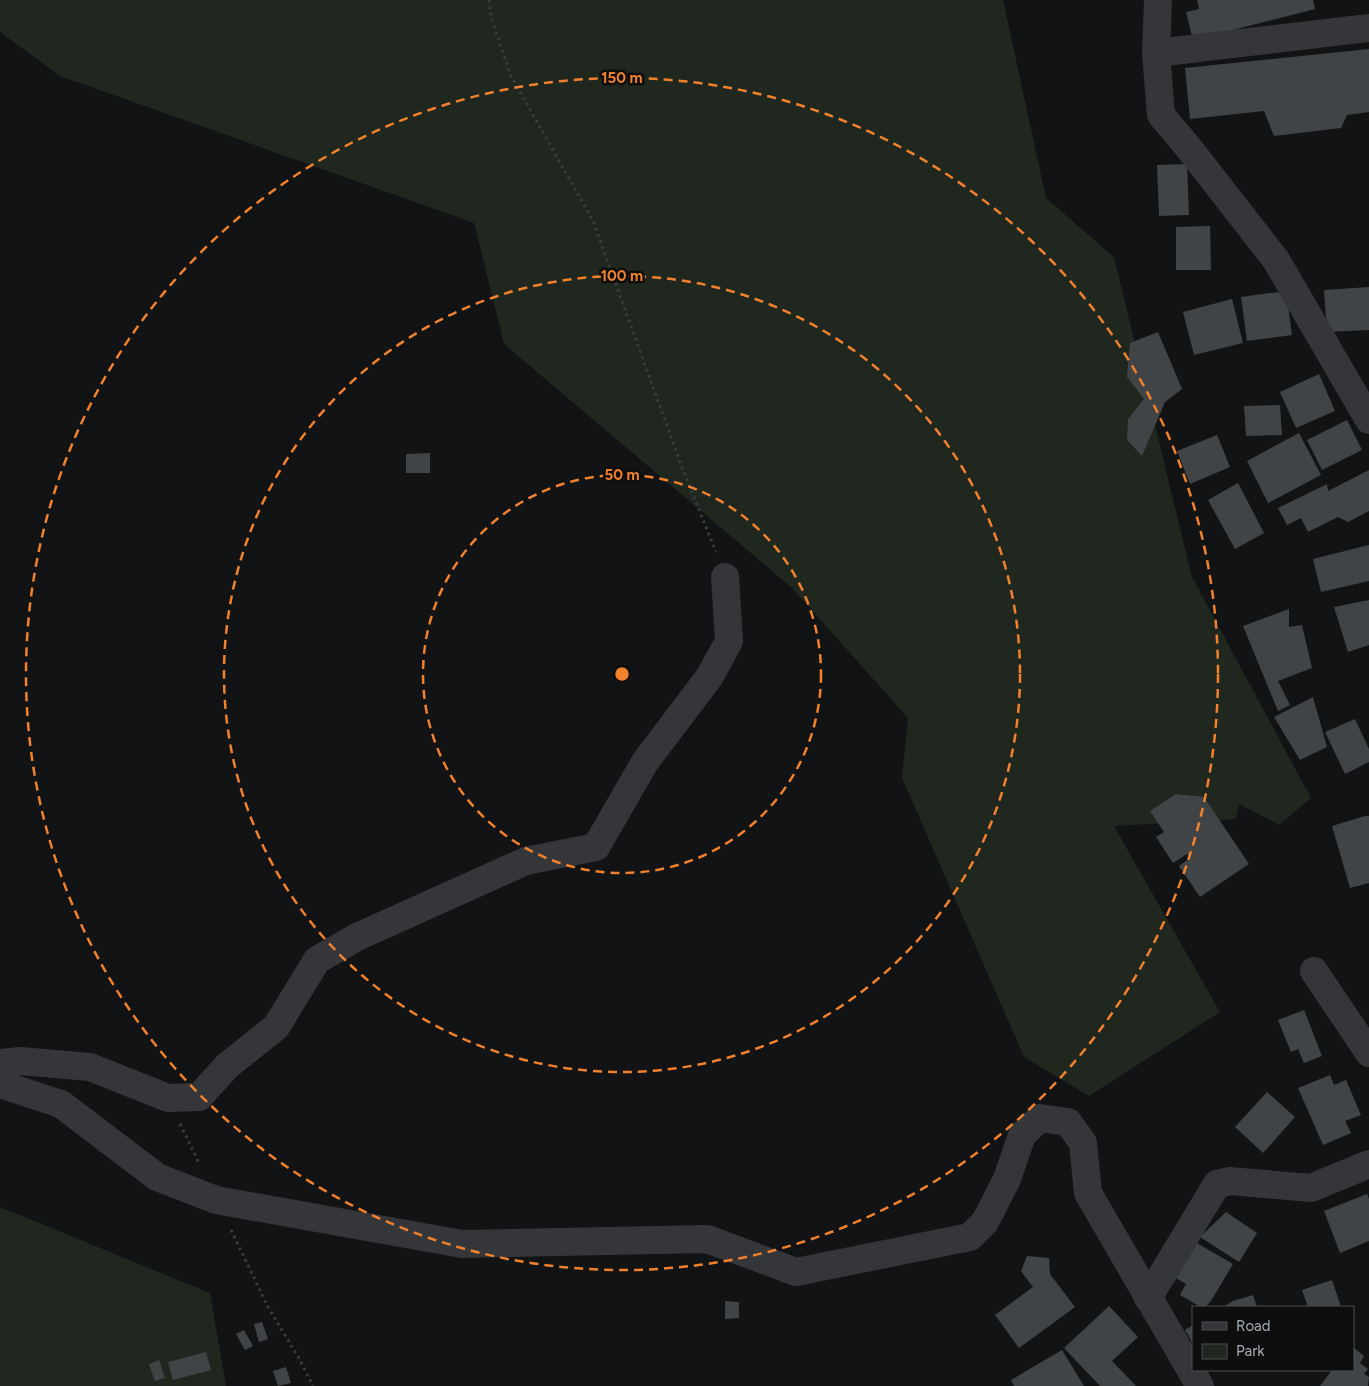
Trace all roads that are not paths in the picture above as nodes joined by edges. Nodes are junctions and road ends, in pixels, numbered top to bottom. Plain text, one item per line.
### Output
1 (1158, 0) edge
2 (1369, 28) edge
3 (1156, 53) junction
4 (1369, 420) edge
5 (726, 577) road end
6 (1314, 970) dead end
7 (1369, 1053) edge
8 (0, 1063) edge
9 (0, 1084) edge
10 (1369, 1164) edge
11 (1148, 1298) junction
12 (1200, 1386) edge

1 - 3 street
2 - 3 street
3 - 4 street
5 - 8 street
6 - 7 street
9 - 11 street
10 - 11 street
11 - 12 street

